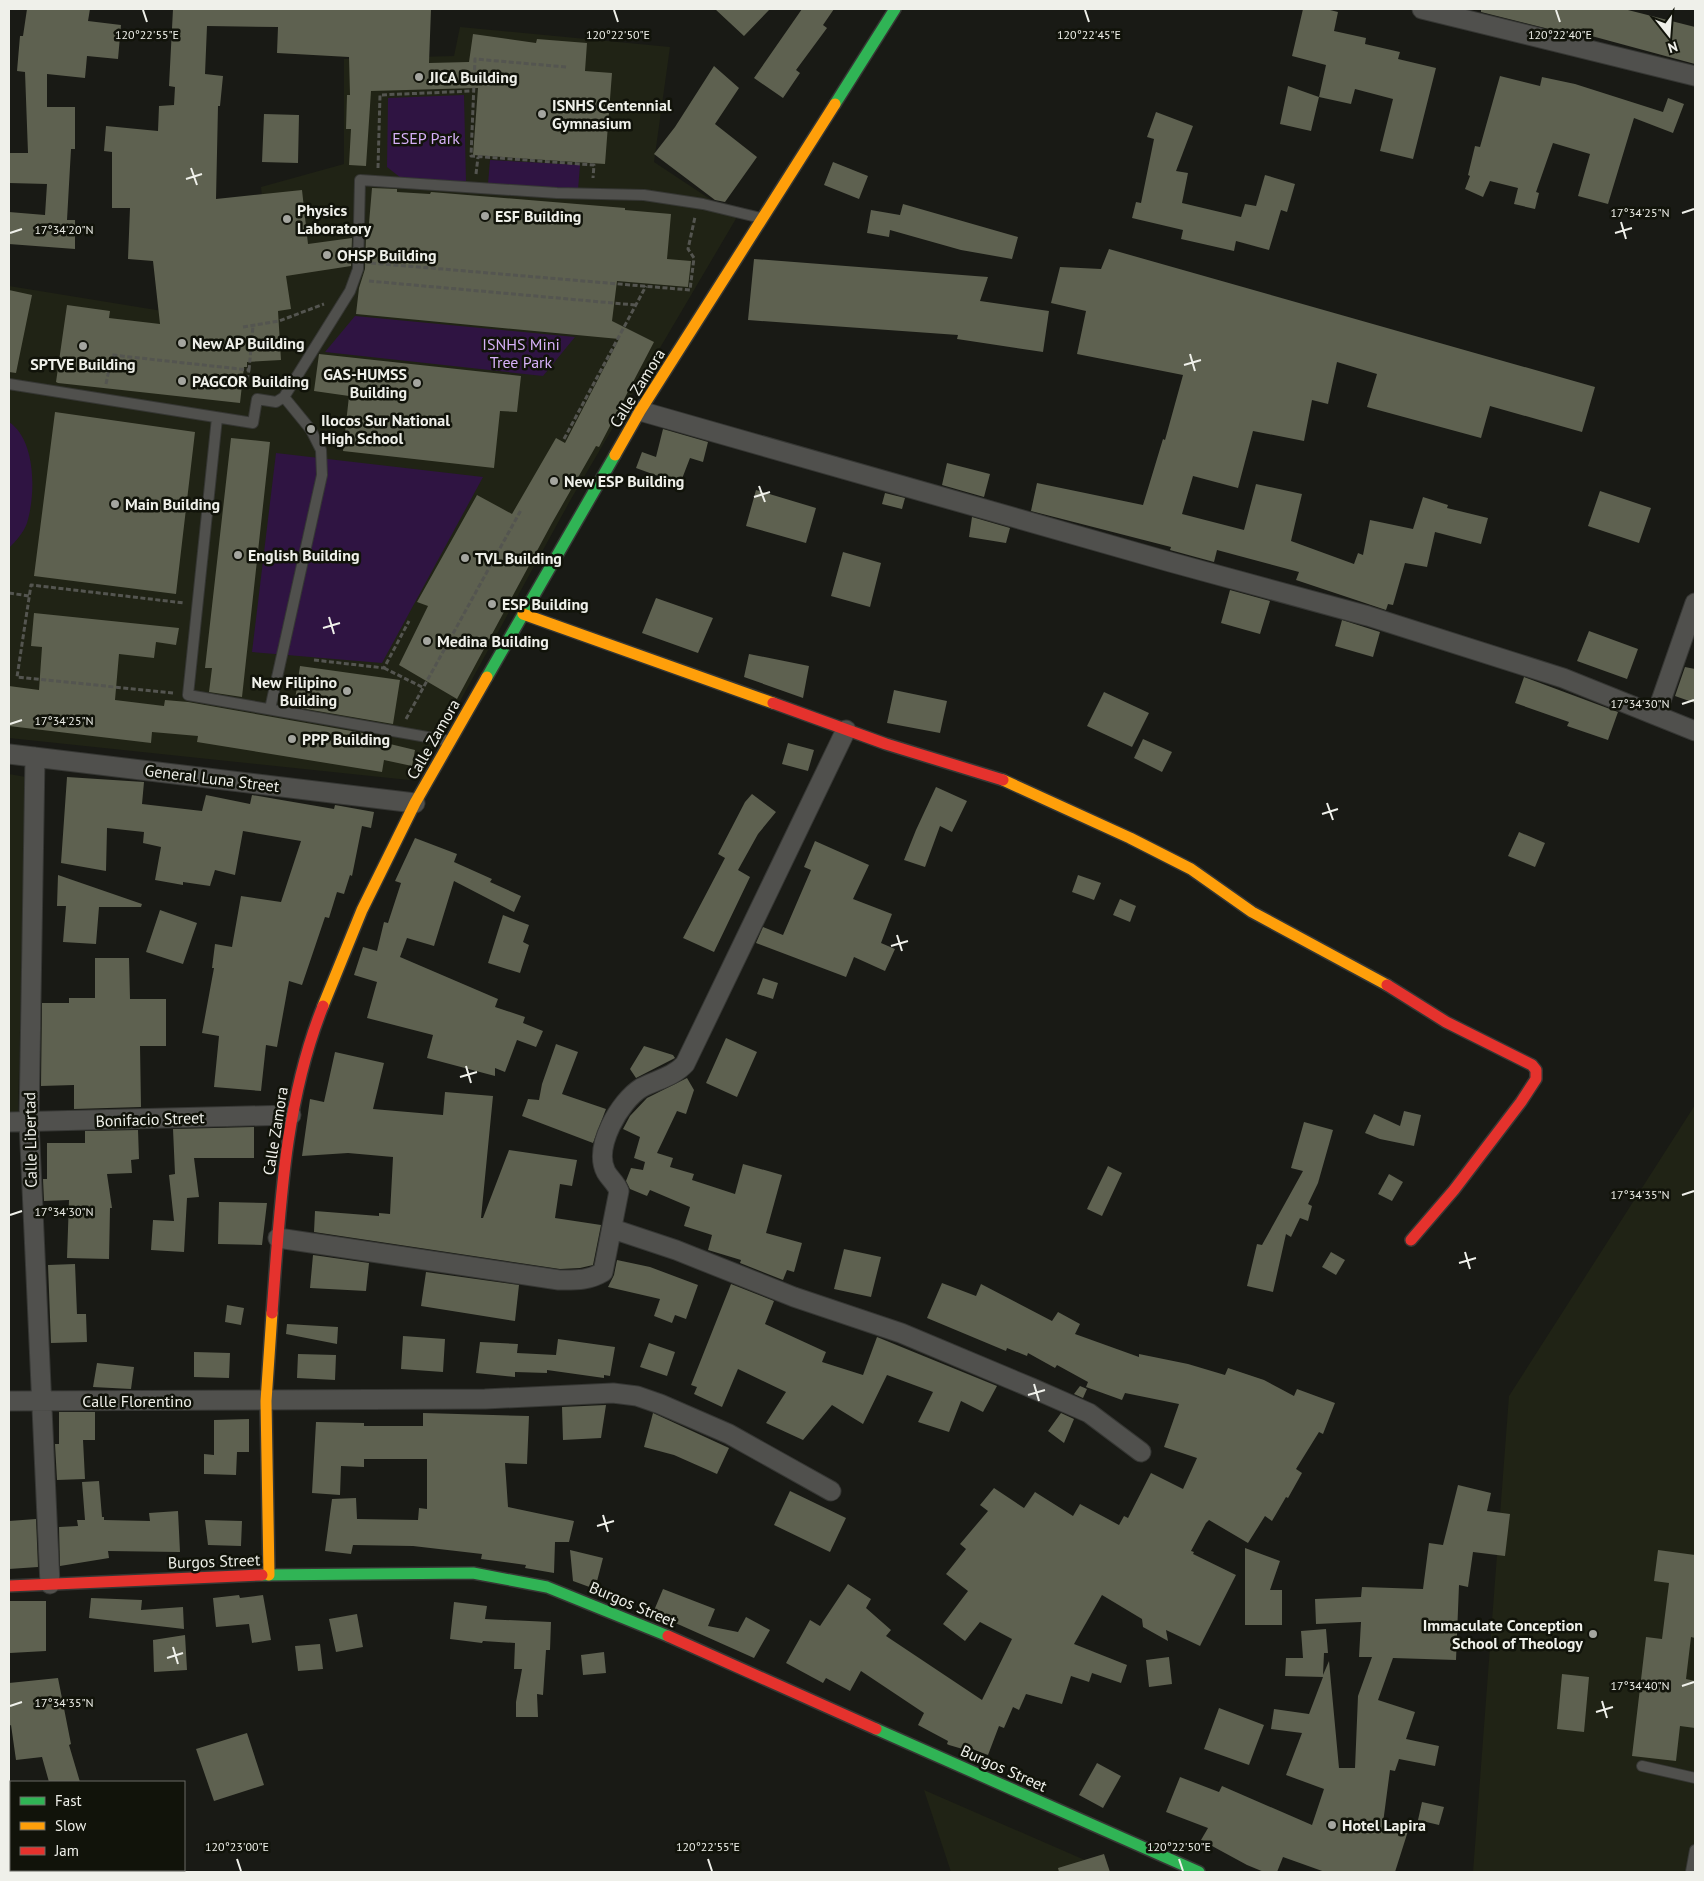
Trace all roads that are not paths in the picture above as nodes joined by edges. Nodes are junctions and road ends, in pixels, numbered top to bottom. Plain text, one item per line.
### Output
1 (895, 9) edge
2 (1422, 9) edge
3 (1695, 76) edge
4 (762, 218) junction
5 (9, 384) edge
6 (284, 397) junction
7 (640, 411) junction
8 (217, 418) junction
9 (1695, 603) edge
10 (524, 614) junction
11 (270, 709) junction
12 (1656, 715) junction
13 (846, 730) junction
14 (1695, 731) edge
15 (451, 741) junction
16 (9, 754) edge
17 (35, 757) junction
18 (415, 803) junction
19 (291, 1115) junction
20 (9, 1122) edge
21 (28, 1122) junction
22 (613, 1229) junction
23 (278, 1238) junction
24 (1411, 1240) dead end
25 (9, 1401) edge
26 (40, 1402) junction
27 (266, 1402) junction
28 (1141, 1452) dead end
29 (832, 1491) dead end
30 (270, 1576) junction
31 (50, 1584) junction
32 (9, 1586) edge
33 (1642, 1766) dead end
34 (1695, 1778) edge
35 (1695, 1850) edge
36 (1199, 1872) edge
37 (1691, 1872) edge

1 - 4 street, Calle Zamora
2 - 3 street
4 - 6 lane
4 - 7 street, Calle Zamora
5 - 8 lane
6 - 8 lane
6 - 11 lane
7 - 10 street, Calle Zamora
7 - 12 street
8 - 11 lane
9 - 12 street
10 - 13 street
10 - 15 street, Calle Zamora
11 - 15 lane
12 - 14 street
13 - 22 street
13 - 24 street
15 - 18 street, Calle Zamora
16 - 17 street, General Luna Street
17 - 18 street, General Luna Street
17 - 21 street, Calle Libertad
18 - 19 street, Calle Zamora
19 - 21 street, Bonifacio Street
19 - 23 street, Calle Zamora
20 - 21 street, Bonifacio Street
21 - 26 street, Calle Libertad
22 - 23 street
22 - 28 street
23 - 27 street, Calle Zamora
25 - 26 street, Calle Florentino
26 - 27 street, Calle Florentino
26 - 31 street, Calle Libertad
27 - 29 street, Calle Florentino
27 - 30 street, Calle Zamora
30 - 31 street, Burgos Street
30 - 36 street, Burgos Street
31 - 32 street, Burgos Street
33 - 34 lane
35 - 37 lane

